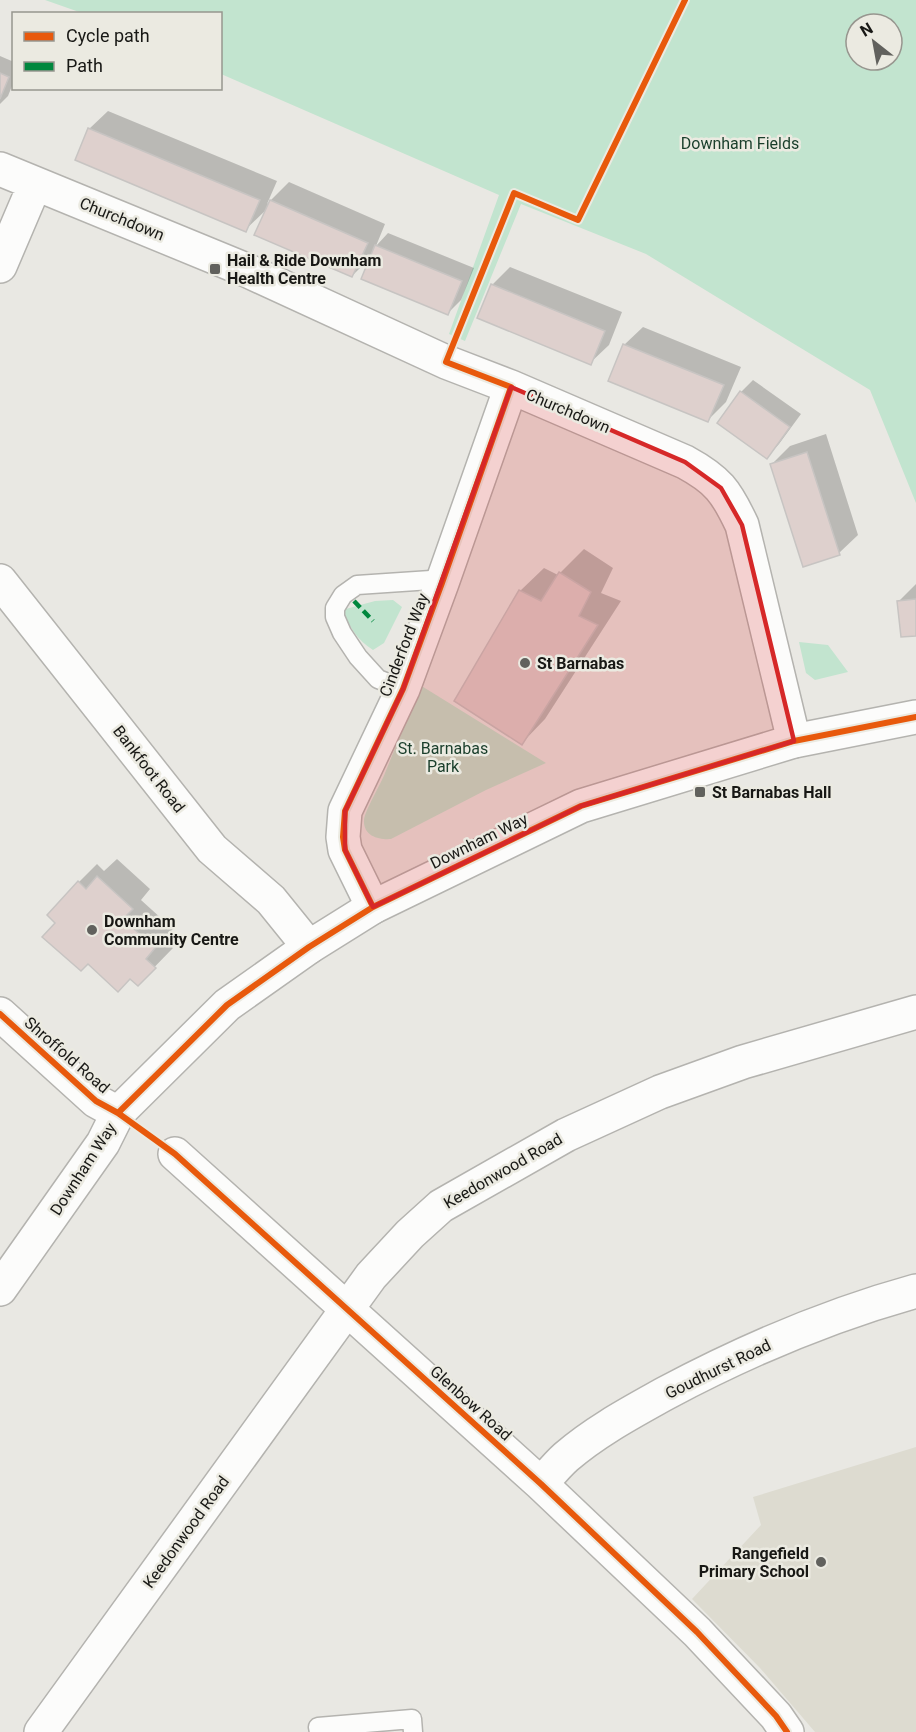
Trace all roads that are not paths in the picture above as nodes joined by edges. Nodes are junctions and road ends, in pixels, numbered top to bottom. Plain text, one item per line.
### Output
1 (0, 169) edge
2 (35, 184) junction
3 (0, 266) edge
4 (511, 387) junction
5 (0, 580) edge
6 (442, 583) junction
7 (403, 689) junction
8 (916, 717) edge
9 (794, 741) junction
10 (373, 907) junction
11 (309, 947) junction
12 (916, 1012) edge
13 (0, 1014) edge
14 (118, 1113) junction
15 (175, 1154) dead end
16 (0, 1288) edge
17 (916, 1292) edge
18 (346, 1310) junction
19 (541, 1484) junction
20 (41, 1732) edge
21 (319, 1732) edge
22 (413, 1732) edge
23 (787, 1732) edge

1 - 2 street, Churchdown
2 - 3 street
2 - 4 street, Churchdown
4 - 6 street, Cinderford Way
4 - 9 street, Churchdown
5 - 11 street, Bankfoot Road
6 - 7 street, Cinderford Way
6 - 7 lane
7 - 10 street, Cinderford Way
8 - 9 street, Downham Way
9 - 10 street, Downham Way
10 - 11 street, Downham Way
11 - 14 street, Downham Way
12 - 18 street, Keedonwood Road
13 - 14 street, Shroffold Road
14 - 16 street, Downham Way
15 - 18 street, Glenbow Road
17 - 19 street, Goudhurst Road
18 - 19 street, Glenbow Road
18 - 20 street, Keedonwood Road
19 - 23 street, Glenbow Road
21 - 22 lane

